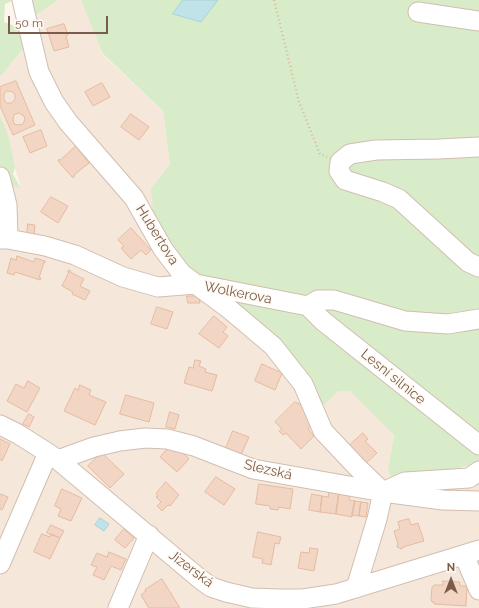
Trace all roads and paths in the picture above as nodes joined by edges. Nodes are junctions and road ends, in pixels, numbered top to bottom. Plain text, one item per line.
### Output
1 (22, 0) edge
2 (274, 0) edge
3 (418, 12) dead end
4 (479, 21) edge
5 (479, 148) edge
6 (340, 162) junction
7 (0, 177) edge
8 (4, 239) edge
9 (479, 267) edge
10 (196, 284) junction
11 (308, 306) junction
12 (479, 319) edge
13 (0, 425) edge
14 (479, 446) edge
15 (53, 457) junction
16 (479, 471) edge
17 (383, 492) junction
18 (479, 501) edge
19 (148, 536) junction
20 (472, 552) edge
21 (0, 564) edge
22 (356, 588) junction
23 (479, 590) edge
24 (334, 601) edge
25 (276, 604) edge
26 (118, 608) edge

1 - 10 street, Hubertova
2 - 6 path
3 - 4 street
5 - 6 street
6 - 9 street
7 - 8 street
8 - 10 street, Wolkerova
10 - 11 street, Wolkerova
10 - 17 street, Hubertova
11 - 12 street, Wolkerova
11 - 14 street, Lesní silnice
13 - 15 street, Jizerská
15 - 17 street, Slezská
15 - 19 street, Jizerská
15 - 21 street
16 - 17 street
17 - 18 street, Slezská
17 - 22 street
19 - 25 street, Jizerská
19 - 26 street
20 - 22 street, Jizerská
20 - 23 street
22 - 24 street, Jizerská
24 - 25 street, Jizerská

